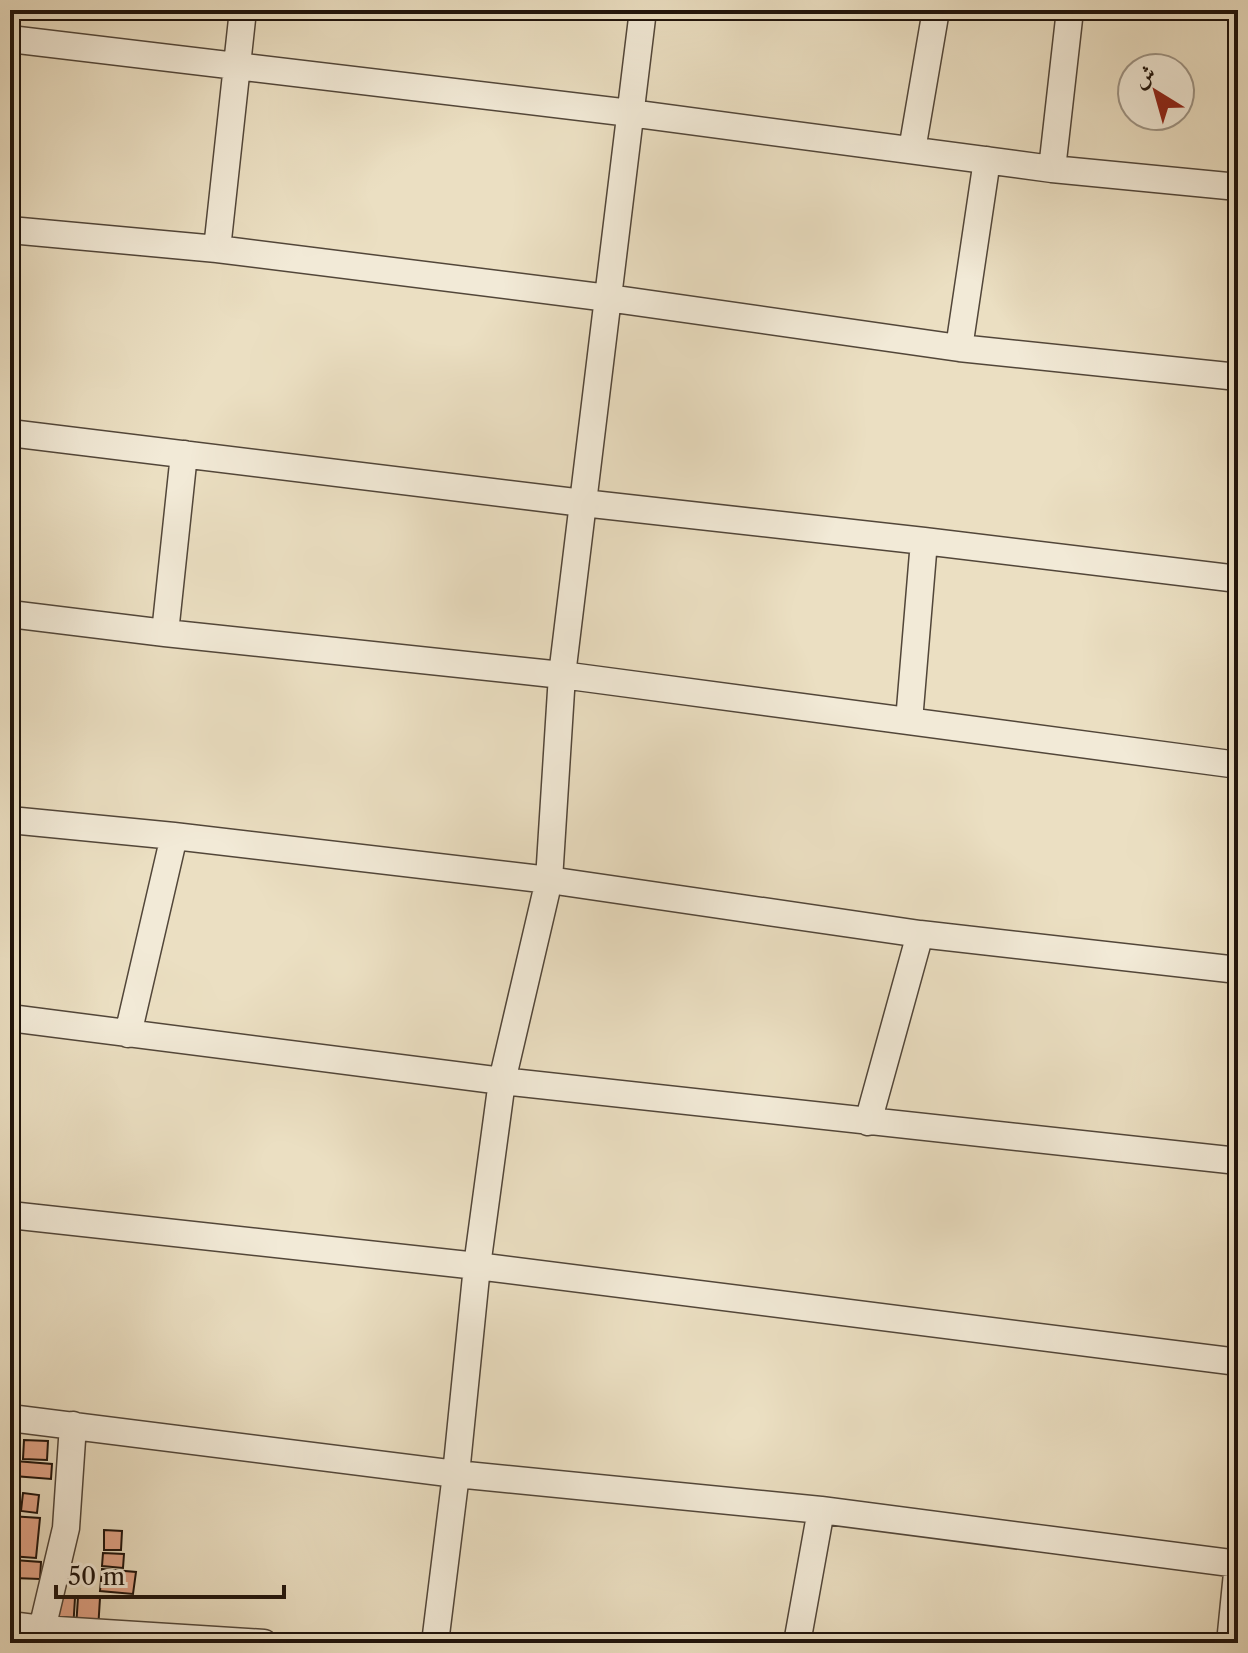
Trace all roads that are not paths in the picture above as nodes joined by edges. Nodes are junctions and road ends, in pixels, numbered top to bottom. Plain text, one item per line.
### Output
1 (243, 10) edge
2 (643, 10) edge
3 (936, 10) edge
4 (1070, 10) edge
5 (10, 39) edge
6 (237, 65) junction
7 (630, 113) junction
8 (912, 150) junction
9 (987, 160) junction
10 (1052, 169) junction
11 (1238, 187) edge
12 (10, 230) edge
13 (217, 249) junction
14 (608, 298) junction
15 (959, 348) junction
16 (1238, 377) edge
17 (10, 433) edge
18 (184, 454) junction
19 (583, 503) junction
20 (924, 541) junction
21 (1238, 579) edge
22 (10, 614) edge
23 (165, 633) junction
24 (562, 675) junction
25 (909, 721) junction
26 (1238, 765) edge
27 (10, 820) edge
28 (174, 836) junction
29 (549, 880) junction
30 (920, 934) junction
31 (1238, 970) edge
32 (10, 1018) edge
33 (128, 1034) junction
34 (502, 1081) junction
35 (868, 1122) junction
36 (1238, 1161) edge
37 (10, 1215) edge
38 (477, 1266) junction
39 (1238, 1362) edge
40 (10, 1418) edge
41 (73, 1425) junction
42 (456, 1474) junction
43 (821, 1510) junction
44 (1238, 1563) edge
45 (10, 1625) edge
46 (42, 1629) junction
47 (264, 1643) edge
48 (435, 1643) edge
49 (797, 1643) edge
50 (1230, 1643) edge

1 - 6 street
2 - 7 street
3 - 8 street
4 - 10 street
5 - 6 street
6 - 7 street
6 - 13 street
7 - 8 street
7 - 14 street
8 - 9 street
9 - 10 street
9 - 15 street
10 - 11 street
12 - 13 street
13 - 14 street
14 - 15 street
14 - 19 street
15 - 16 street
17 - 18 street
18 - 19 street
18 - 23 street
19 - 20 street
19 - 24 street
20 - 21 street
20 - 25 street
22 - 23 street
23 - 24 street
24 - 25 street
24 - 29 street
25 - 26 street
27 - 28 street
28 - 29 street
28 - 33 street
29 - 30 street
29 - 34 street
30 - 31 street
30 - 35 street
32 - 33 street
33 - 34 street
34 - 35 street
34 - 38 street
35 - 36 street
37 - 38 street
38 - 39 street
38 - 42 street
40 - 41 street
41 - 42 street
41 - 46 street
42 - 43 street
42 - 48 street
43 - 44 street
43 - 49 street
44 - 50 street
45 - 46 street
46 - 47 street

